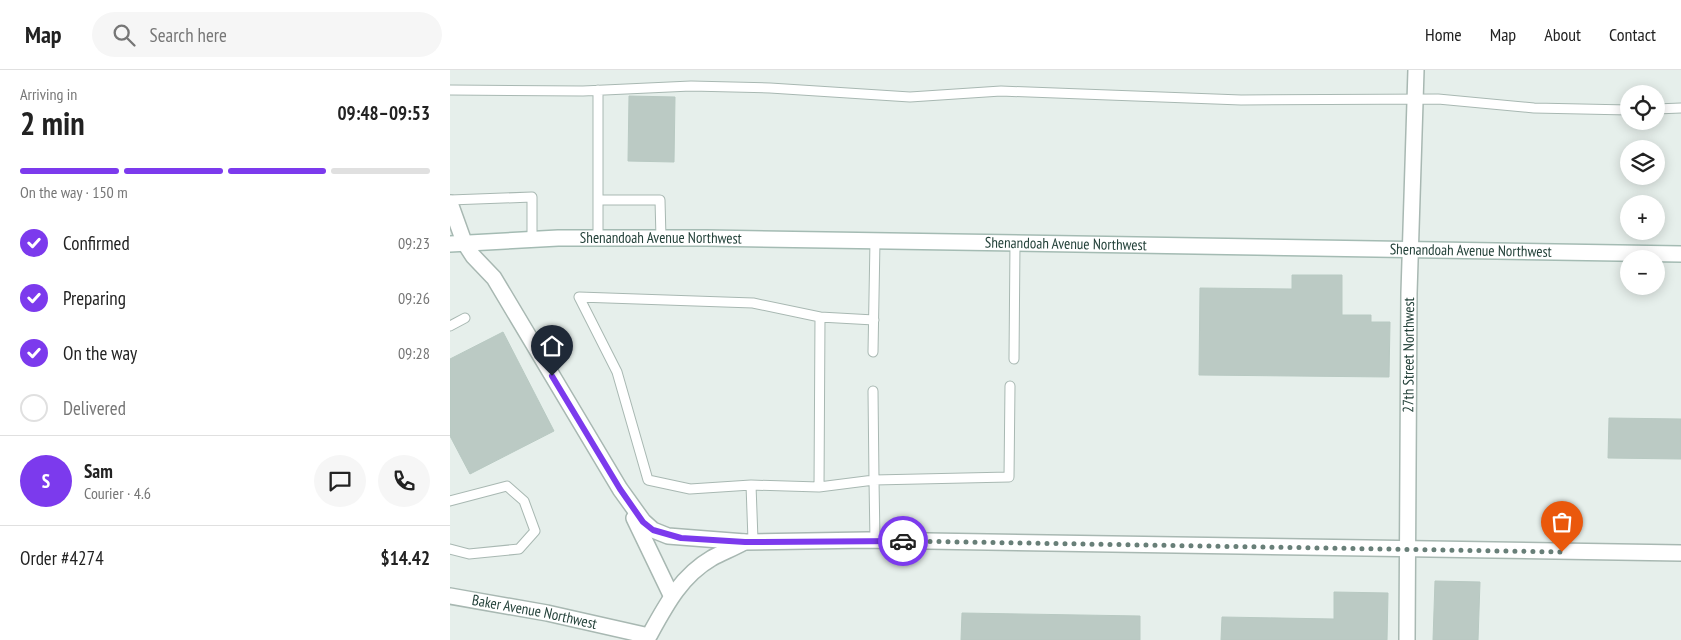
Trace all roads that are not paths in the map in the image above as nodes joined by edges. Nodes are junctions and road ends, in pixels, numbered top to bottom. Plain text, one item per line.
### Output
1 (1416, 70) edge
2 (450, 90) edge
3 (598, 90) junction
4 (1416, 99) junction
5 (1681, 108) edge
6 (1665, 109) edge
7 (1620, 110) edge
8 (598, 200) junction
9 (450, 202) edge
10 (598, 238) junction
11 (661, 238) junction
12 (532, 239) junction
13 (875, 241) junction
14 (457, 243) edge
15 (1015, 243) junction
16 (1411, 249) junction
17 (1681, 254) edge
18 (820, 317) junction
19 (465, 318) dead end
20 (874, 320) junction
21 (450, 326) edge
22 (873, 352) dead end
23 (1014, 359) dead end
24 (1010, 386) dead end
25 (873, 392) dead end
26 (874, 480) junction
27 (751, 485) junction
28 (819, 487) junction
29 (620, 489) junction
30 (450, 501) edge
31 (875, 540) junction
32 (749, 541) junction
33 (450, 549) edge
34 (1407, 550) junction
35 (1681, 552) edge
36 (671, 595) junction
37 (450, 596) edge
38 (648, 638) edge
39 (1407, 640) edge

1 - 4 street, 27th Street Northwest
2 - 3 lane
3 - 4 lane
3 - 8 lane
4 - 7 lane
4 - 16 street, 27th Street Northwest
5 - 6 lane
8 - 10 lane
8 - 11 lane
9 - 12 lane
9 - 14 street
10 - 11 street, Shenandoah Avenue Northwest
10 - 12 street, Shenandoah Avenue Northwest
11 - 13 street, Shenandoah Avenue Northwest
12 - 14 street, Shenandoah Avenue Northwest
13 - 15 street, Shenandoah Avenue Northwest
13 - 20 lane
14 - 29 street
15 - 16 street, Shenandoah Avenue Northwest
15 - 23 lane
16 - 17 street, Shenandoah Avenue Northwest
16 - 34 street, 27th Street Northwest
18 - 20 lane
18 - 27 lane
18 - 28 lane
19 - 21 lane
20 - 22 lane
24 - 26 lane
25 - 26 lane
26 - 28 lane
26 - 31 lane
27 - 28 lane
27 - 32 lane
29 - 32 street
29 - 36 street
30 - 33 lane
31 - 32 street
31 - 34 street
32 - 36 street
34 - 35 street
34 - 39 street, 27th Street Northwest
36 - 38 street
37 - 38 street, Baker Avenue Northwest

